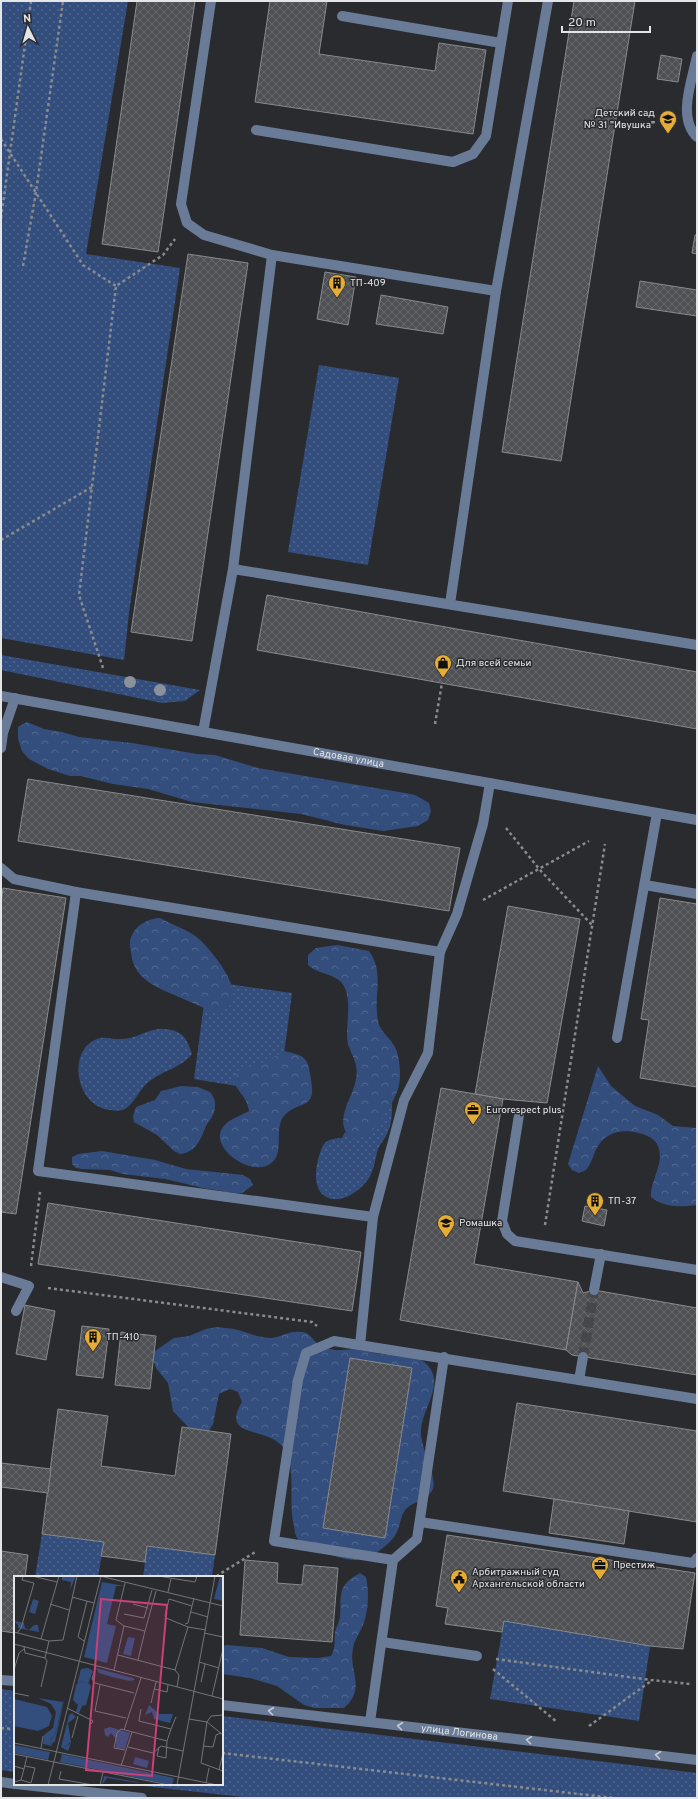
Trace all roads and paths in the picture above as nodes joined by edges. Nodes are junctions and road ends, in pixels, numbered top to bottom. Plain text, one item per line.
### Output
1 (31, 1) edge
2 (63, 1) edge
3 (211, 1) edge
4 (508, 1) edge
5 (548, 1) edge
6 (342, 16) dead end
7 (501, 43) junction
8 (697, 56) edge
9 (256, 130) dead end
10 (697, 137) edge
11 (1, 139) edge
12 (10, 152) junction
13 (36, 192) junction
14 (1, 218) edge
15 (187, 223) junction
16 (272, 255) junction
17 (23, 266) dead end
18 (116, 286) junction
19 (496, 292) junction
20 (92, 487) junction
21 (1, 540) edge
22 (233, 569) junction
23 (450, 604) junction
24 (697, 645) edge
25 (103, 668) dead end
26 (442, 683) dead end
27 (1, 696) edge
28 (15, 698) junction
29 (435, 724) dead end
30 (203, 732) junction
31 (1, 748) edge
32 (490, 783) junction
33 (657, 813) junction
34 (697, 820) edge
35 (506, 828) dead end
36 (589, 841) dead end
37 (605, 844) dead end
38 (1, 868) edge
39 (540, 870) junction
40 (645, 885) junction
41 (76, 892) junction
42 (697, 894) edge
43 (457, 914) junction
44 (592, 926) junction
45 (440, 952) junction
46 (617, 1038) dead end
47 (519, 1115) dead end
48 (38, 1171) junction
49 (373, 1217) junction
50 (542, 1244) junction
51 (601, 1254) junction
52 (697, 1270) edge
53 (1, 1277) edge
54 (29, 1286) junction
55 (594, 1290) tunnel mouth
56 (16, 1311) dead end
57 (334, 1341) junction
58 (360, 1344) junction
59 (444, 1357) junction
60 (583, 1357) tunnel mouth
61 (579, 1380) junction
62 (697, 1399) edge
63 (420, 1522) junction
64 (274, 1541) junction
65 (697, 1558) edge
66 (393, 1560) junction
67 (218, 1576) edge
68 (382, 1642) junction
69 (477, 1656) junction
70 (1, 1680) edge
71 (651, 1680) junction
72 (14, 1681) edge
73 (690, 1684) dead end
74 (223, 1705) edge
75 (370, 1722) junction
76 (557, 1722) dead end
77 (588, 1727) dead end
78 (1, 1728) edge
79 (14, 1730) edge
80 (223, 1753) edge
81 (697, 1760) edge
82 (1, 1782) edge
83 (14, 1784) edge
84 (25, 1785) edge
85 (142, 1798) edge
86 (614, 1798) edge

1 - 12 path
2 - 13 path
3 - 15 street
4 - 7 street
5 - 19 street
6 - 7 street
7 - 9 street
8 - 10 street
11 - 12 path
12 - 13 path
12 - 14 path
13 - 17 path
13 - 18 path
15 - 16 street
15 - 18 path
16 - 19 street
16 - 22 street
18 - 20 path
19 - 23 street
20 - 21 path
20 - 25 path
22 - 23 street
22 - 30 street
23 - 24 street
26 - 29 path
27 - 28 street, Садовая улица
28 - 30 street, Садовая улица
28 - 31 street
30 - 32 street, Садовая улица
32 - 33 street, Садовая улица
32 - 43 street
33 - 34 street, Садовая улица
33 - 40 street
35 - 39 path
36 - 39 path
37 - 44 path
38 - 41 street
39 - 43 path
39 - 44 path
40 - 42 street
40 - 46 street
41 - 45 street
41 - 48 street
43 - 45 street
44 - 50 path
45 - 49 street
47 - 50 street
48 - 49 street
48 - 54 path
49 - 58 street
50 - 51 street
51 - 52 street
51 - 55 street
53 - 54 street
54 - 56 street
54 - 57 path
57 - 58 street
57 - 64 street
58 - 59 street
59 - 61 street
59 - 63 street
60 - 61 street
61 - 62 street
63 - 65 street
63 - 66 street
64 - 66 street
64 - 67 path
66 - 68 street
68 - 69 street
68 - 75 street
69 - 71 path
69 - 76 path
70 - 72 street
71 - 73 path
71 - 77 path
75 -> 74 street, улица Логинова
81 -> 75 street, улица Логинова
78 - 79 path
80 - 86 path
82 - 83 street
84 - 85 street

